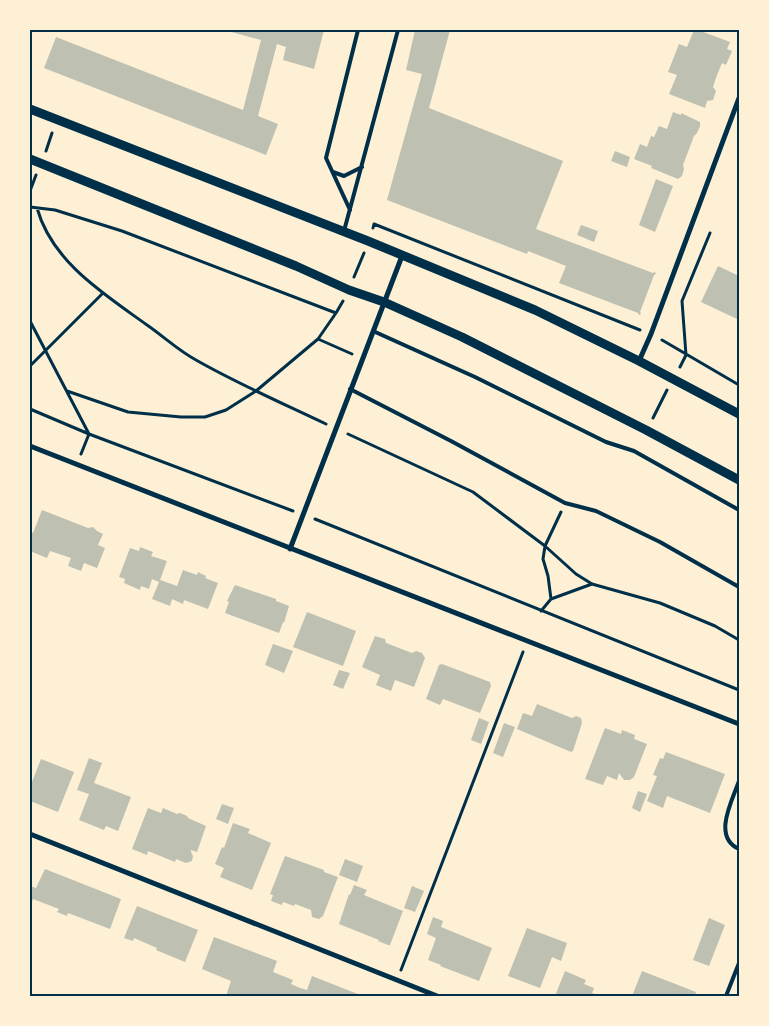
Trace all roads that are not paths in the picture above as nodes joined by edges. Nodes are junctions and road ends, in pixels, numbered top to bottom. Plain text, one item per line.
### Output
1 (358, 30) edge
2 (398, 30) edge
3 (739, 98) edge
4 (30, 109) edge
5 (30, 159) edge
6 (362, 167) junction
7 (333, 172) junction
8 (350, 210) junction
9 (344, 233) junction
10 (402, 256) junction
11 (384, 302) junction
12 (373, 331) junction
13 (639, 361) junction
14 (350, 389) junction
15 (739, 414) edge
16 (30, 446) edge
17 (739, 480) edge
18 (739, 510) edge
19 (290, 549) junction
20 (739, 587) edge
21 (739, 724) edge
22 (739, 781) edge
23 (30, 834) edge
24 (739, 849) edge
25 (739, 963) edge
26 (425, 994) edge
27 (437, 996) edge
28 (726, 996) edge

1 - 7 lane
2 - 6 lane
3 - 13 street
4 - 9 street
5 - 11 street
6 - 7 lane
6 - 8 lane
7 - 8 lane
8 - 9 lane
9 - 10 street
10 - 11 street
10 - 13 street
11 - 12 street
11 - 17 street
12 - 14 street
12 - 18 lane
13 - 15 street
14 - 19 street
14 - 20 lane
16 - 19 street
19 - 21 street
22 - 24 lane
23 - 26 street
25 - 28 lane
26 - 27 street

